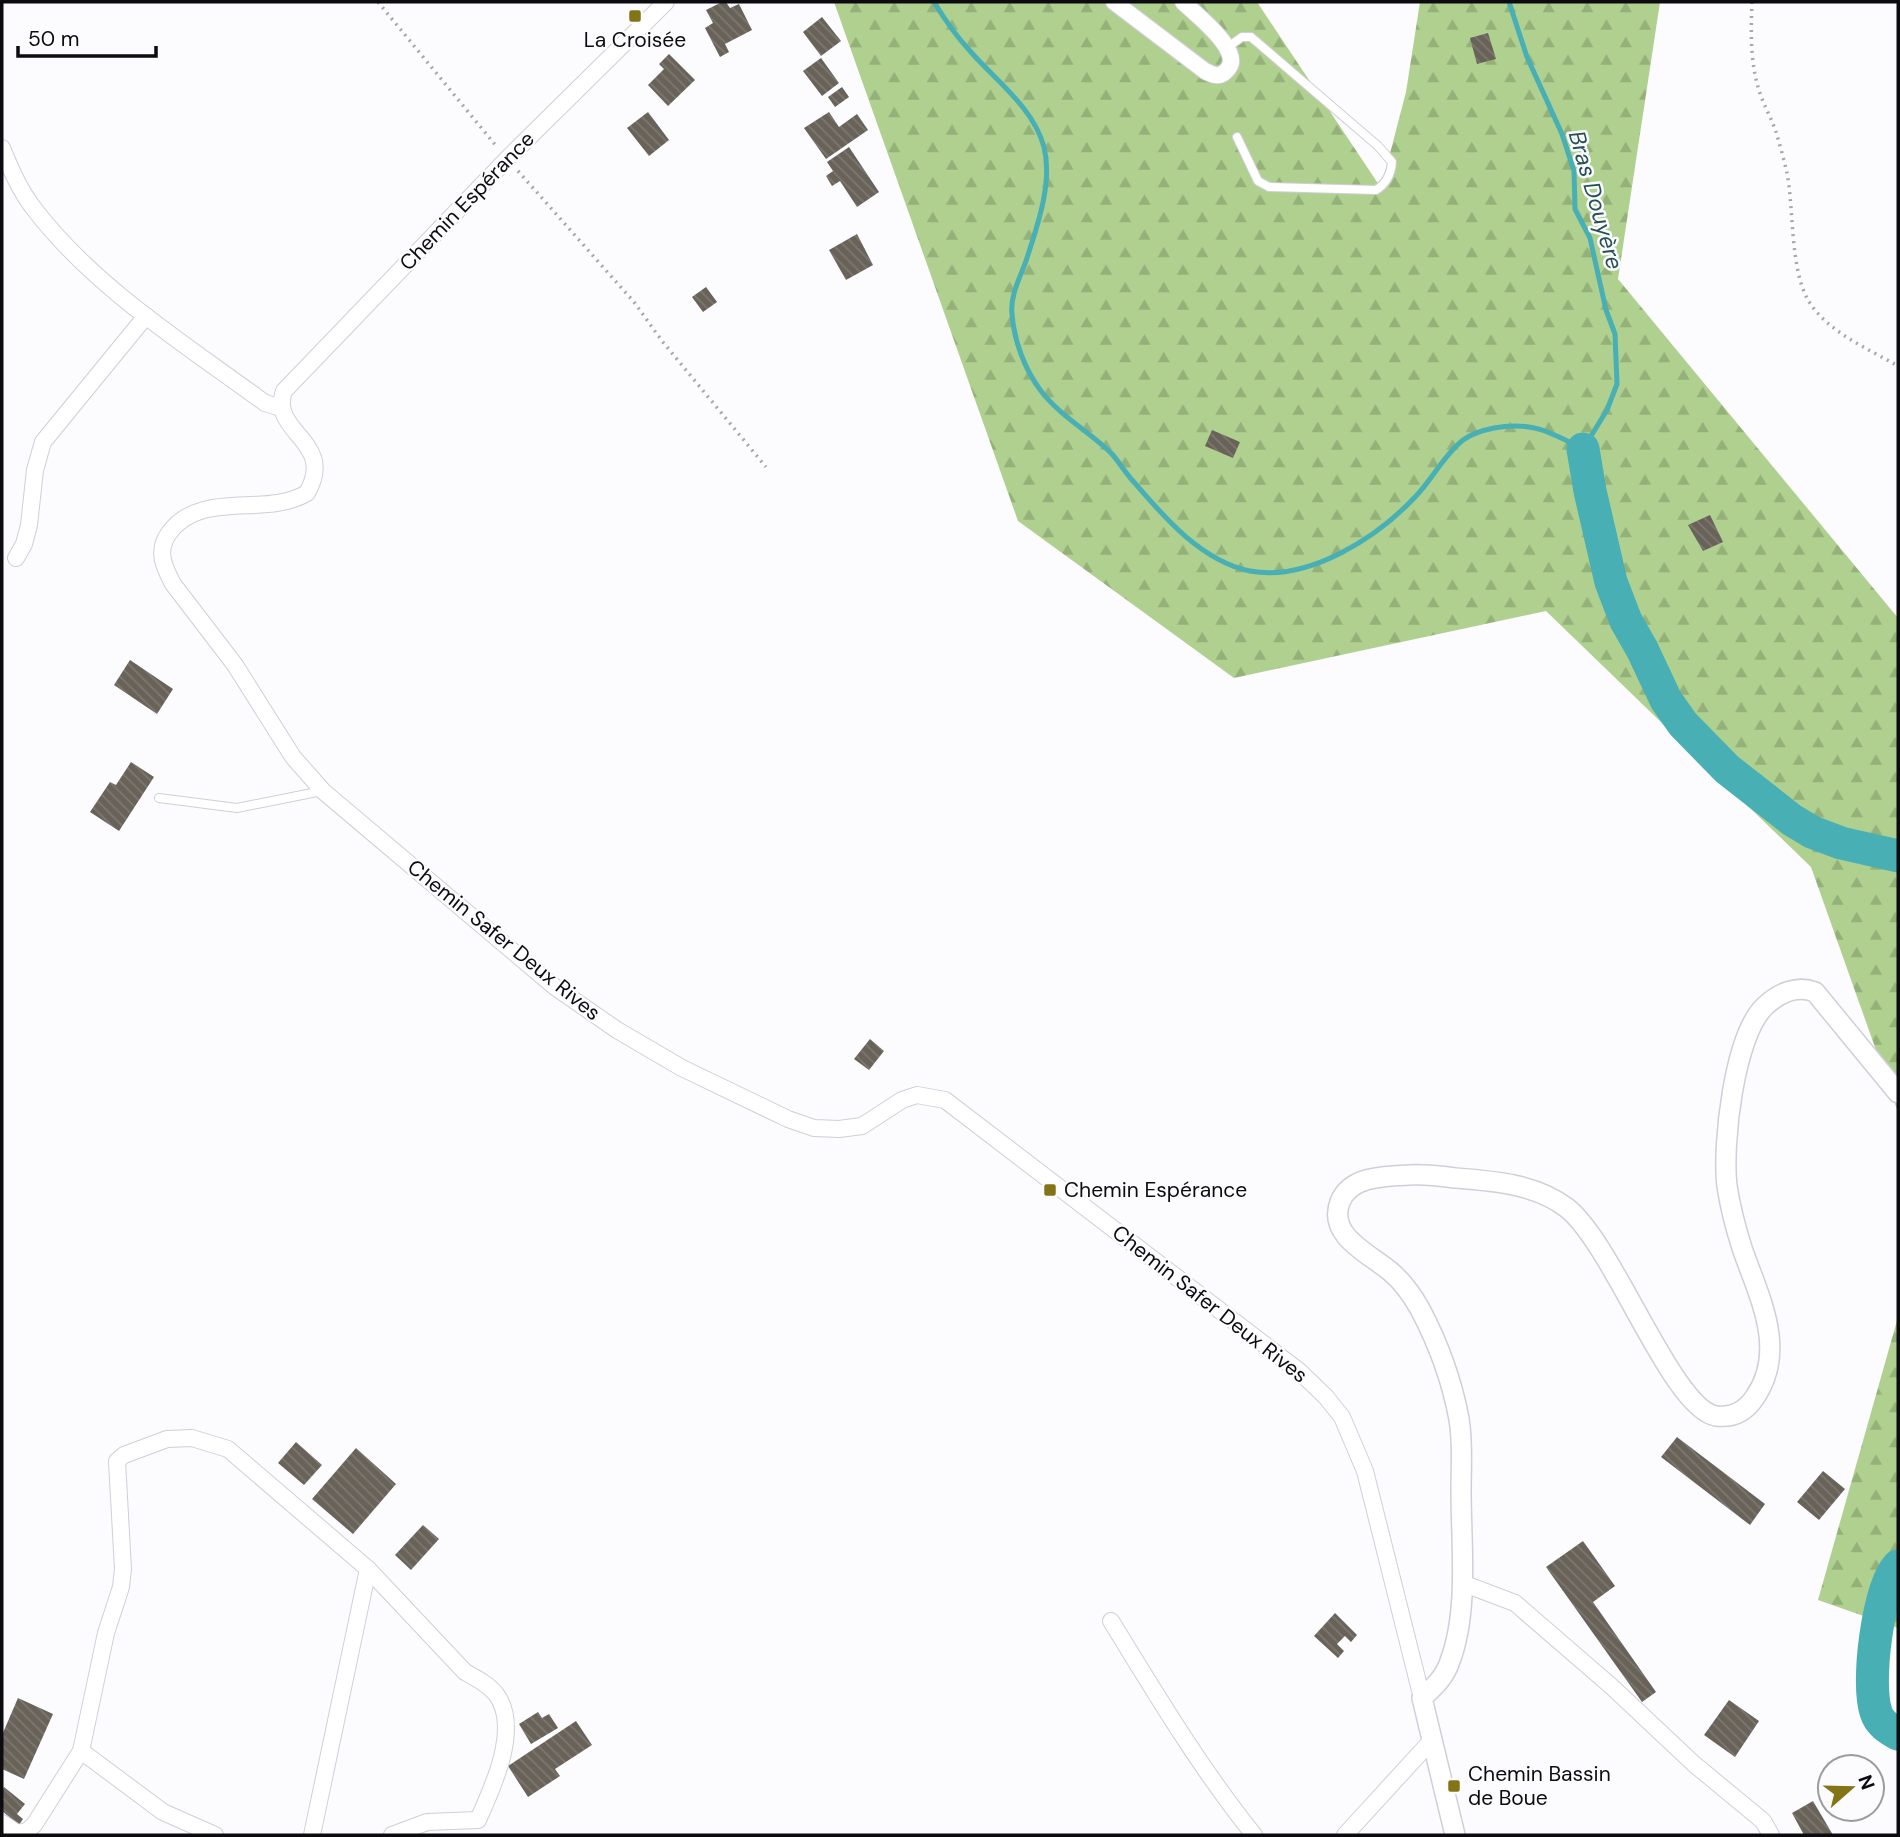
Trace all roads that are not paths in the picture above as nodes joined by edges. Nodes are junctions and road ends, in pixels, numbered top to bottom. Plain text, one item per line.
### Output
1 (666, 2) edge
2 (1114, 2) edge
3 (1183, 2) edge
4 (1228, 47) junction
5 (1237, 137) dead end
6 (2, 148) edge
7 (146, 316) junction
8 (281, 408) junction
9 (16, 558) dead end
10 (323, 791) junction
11 (159, 798) dead end
12 (1898, 1093) edge
13 (368, 1569) junction
14 (1462, 1583) junction
15 (1111, 1620) dead end
16 (1422, 1698) junction
17 (1432, 1740) junction
18 (81, 1751) junction
19 (2, 1823) edge
20 (215, 1835) edge
21 (312, 1835) edge
22 (392, 1835) edge
23 (1254, 1835) edge
24 (1345, 1835) edge
25 (1455, 1835) edge
26 (1771, 1835) edge

1 - 8 street, Chemin Espérance
2 - 4 street
3 - 4 street
4 - 5 lane
6 - 7 street, Chemin Safer Deux Rives
7 - 8 street, Chemin Safer Deux Rives
7 - 9 street
8 - 10 street, Chemin Safer Deux Rives
10 - 11 lane
10 - 16 street, Chemin Safer Deux Rives
12 - 14 street
13 - 18 street
13 - 21 street
13 - 22 street
14 - 16 street
14 - 26 street
15 - 23 street
16 - 17 street
17 - 24 street
17 - 25 street
18 - 19 street
18 - 20 street

